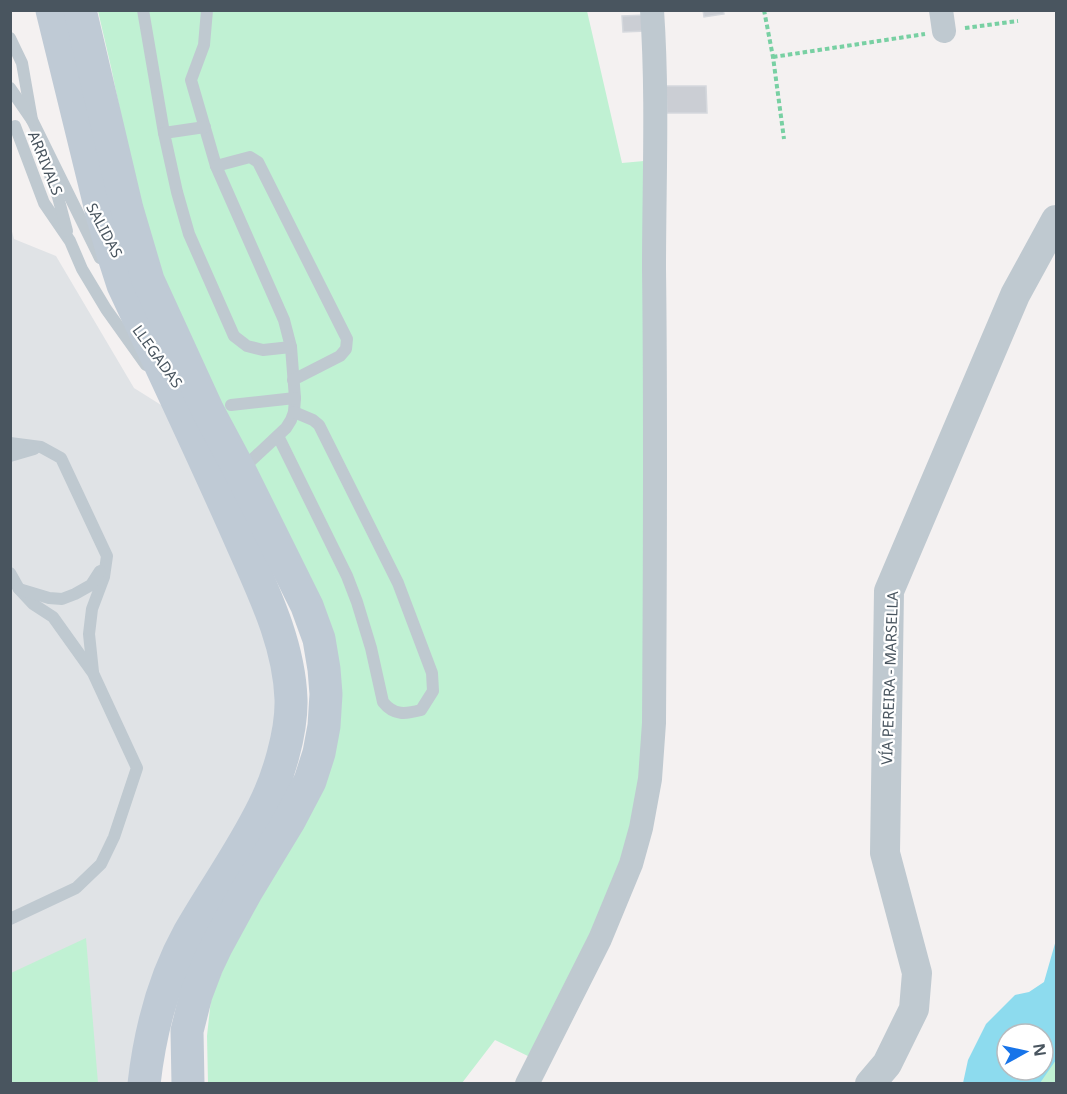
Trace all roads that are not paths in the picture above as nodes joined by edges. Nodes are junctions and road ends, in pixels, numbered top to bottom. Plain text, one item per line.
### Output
1 (52, 10) edge
2 (80, 10) edge
3 (143, 10) edge
4 (207, 10) edge
5 (652, 10) edge
6 (10, 38) edge
7 (10, 88) edge
8 (31, 120) junction
9 (15, 126) dead end
10 (205, 127) junction
11 (164, 133) junction
12 (216, 166) junction
13 (1056, 220) edge
14 (70, 241) junction
15 (123, 285) junction
16 (291, 347) junction
17 (293, 380) junction
18 (295, 398) junction
19 (231, 405) dead end
20 (294, 412) junction
21 (185, 420) junction
22 (278, 436) junction
23 (10, 443) edge
24 (41, 447) junction
25 (10, 456) edge
26 (240, 471) junction
27 (107, 556) junction
28 (10, 573) edge
29 (19, 589) junction
30 (93, 673) junction
31 (10, 919) edge
32 (144, 1083) edge
33 (188, 1083) edge
34 (527, 1083) edge
35 (870, 1083) edge

1 - 15 main road
2 - 26 main road
3 - 11 lane
4 - 10 lane
5 - 34 street
6 - 8 lane
7 - 8 lane, bridge
8 - 14 lane, ARRIVALS
8 - 15 lane, SALIDAS
9 - 14 lane, ARRIVALS
10 - 11 lane
10 - 12 lane
11 - 16 lane
12 - 16 lane
12 - 17 lane
13 - 35 street, VÍA PEREIRA - MARSELLA
14 - 21 lane, LLEGADAS
15 - 21 main road
16 - 17 lane
17 - 18 lane
18 - 19 lane
18 - 20 lane
20 - 22 lane
20 - 22 lane
21 - 32 main road
22 - 26 lane
23 - 24 lane
24 - 25 lane
24 - 27 lane
26 - 33 main road
27 - 29 lane
27 - 30 lane
28 - 29 lane
29 - 30 lane
30 - 31 lane

